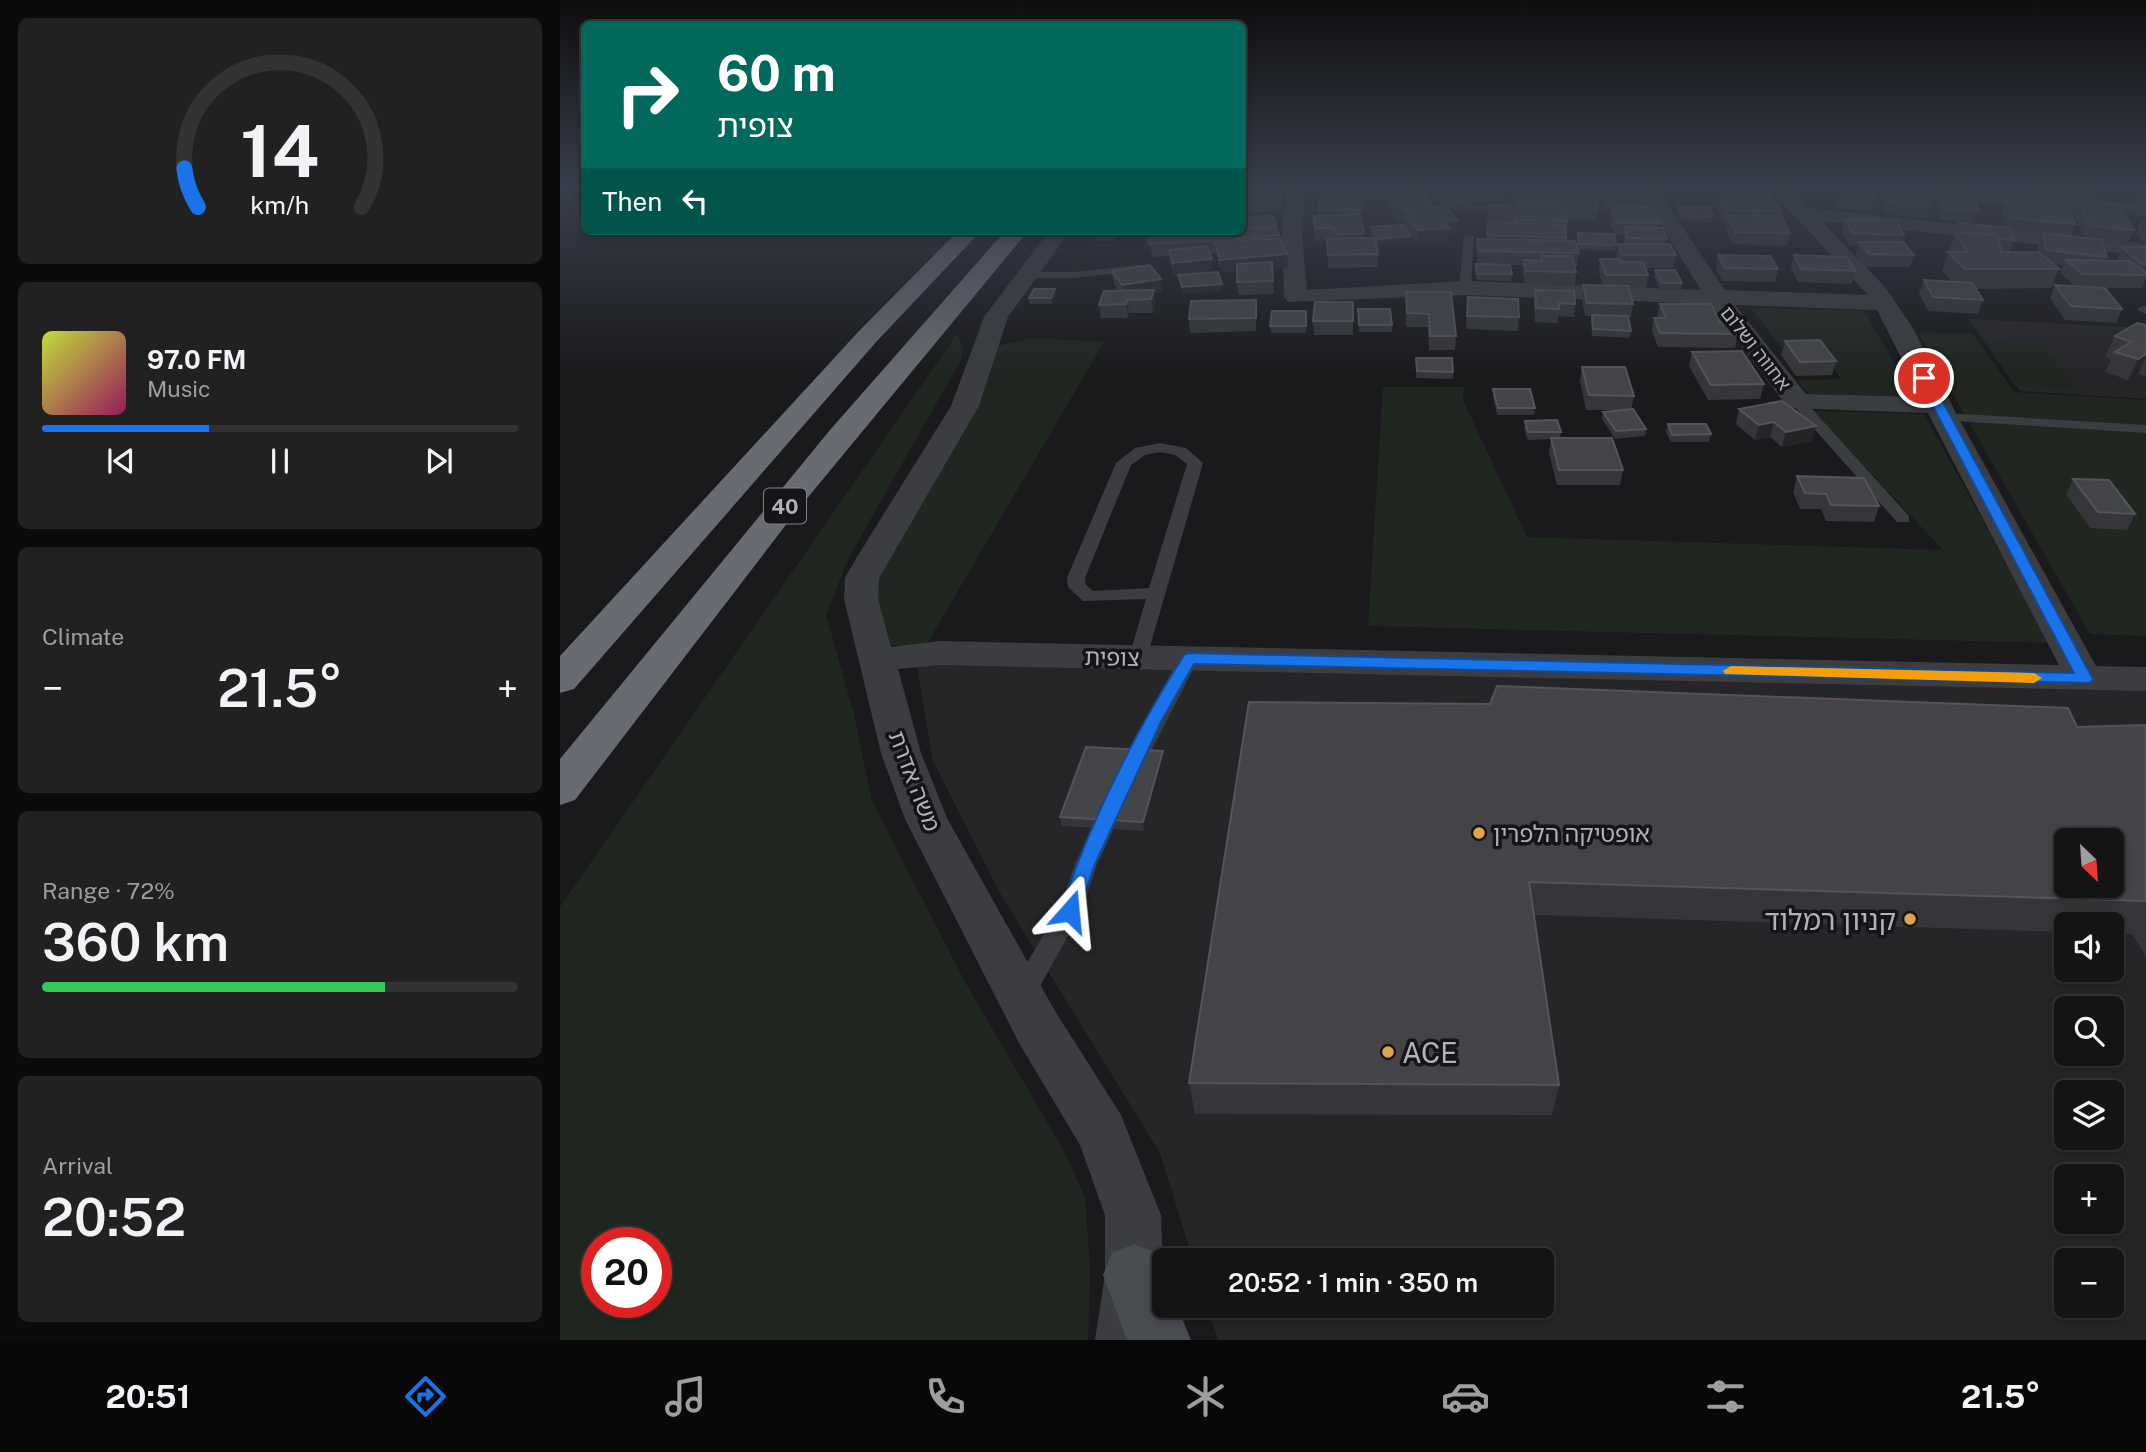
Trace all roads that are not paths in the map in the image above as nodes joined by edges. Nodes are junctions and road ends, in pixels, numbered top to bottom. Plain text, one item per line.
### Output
1 (951, 251) edge
2 (1000, 251) edge
3 (1045, 251) edge
4 (1293, 251) edge
5 (1468, 251) edge
6 (1687, 251) edge
7 (1836, 251) edge
8 (1140, 268) edge
9 (1026, 275) junction
10 (1465, 288) junction
11 (1717, 297) junction
12 (1884, 303) junction
13 (1798, 402) junction
14 (1941, 411) junction
15 (2146, 429) edge
16 (1903, 519) dead end
17 (1155, 593) junction
18 (1138, 657) junction
19 (1189, 658) junction
20 (877, 660) junction
21 (2085, 679) junction
22 (2146, 679) edge
23 (560, 680) edge
24 (560, 789) edge
25 (1020, 997) junction
26 (1134, 1275) junction
27 (1126, 1340) edge
28 (1159, 1340) edge

1 - 23 highway, 40
2 - 24 highway, 40
3 - 9 street, משה אדרת
4 - 10 street
5 - 10 lane
6 - 11 street, אחווה ושלום
7 - 12 street
8 - 9 lane
9 - 20 street, משה אדרת
10 - 11 street
11 - 12 street
11 - 13 street, אחווה ושלום
12 - 14 street
13 - 14 street
13 - 16 lane
14 - 15 lane
14 - 21 street
17 - 17 lane
17 - 18 lane
18 - 19 street, צופית
18 - 20 street, צופית
19 - 21 street, צופית
19 - 25 lane
20 - 25 street, משה אדרת
21 - 22 street, צופית
25 - 26 street, משה אדרת
26 - 27 street, משה אדרת
26 - 28 street

